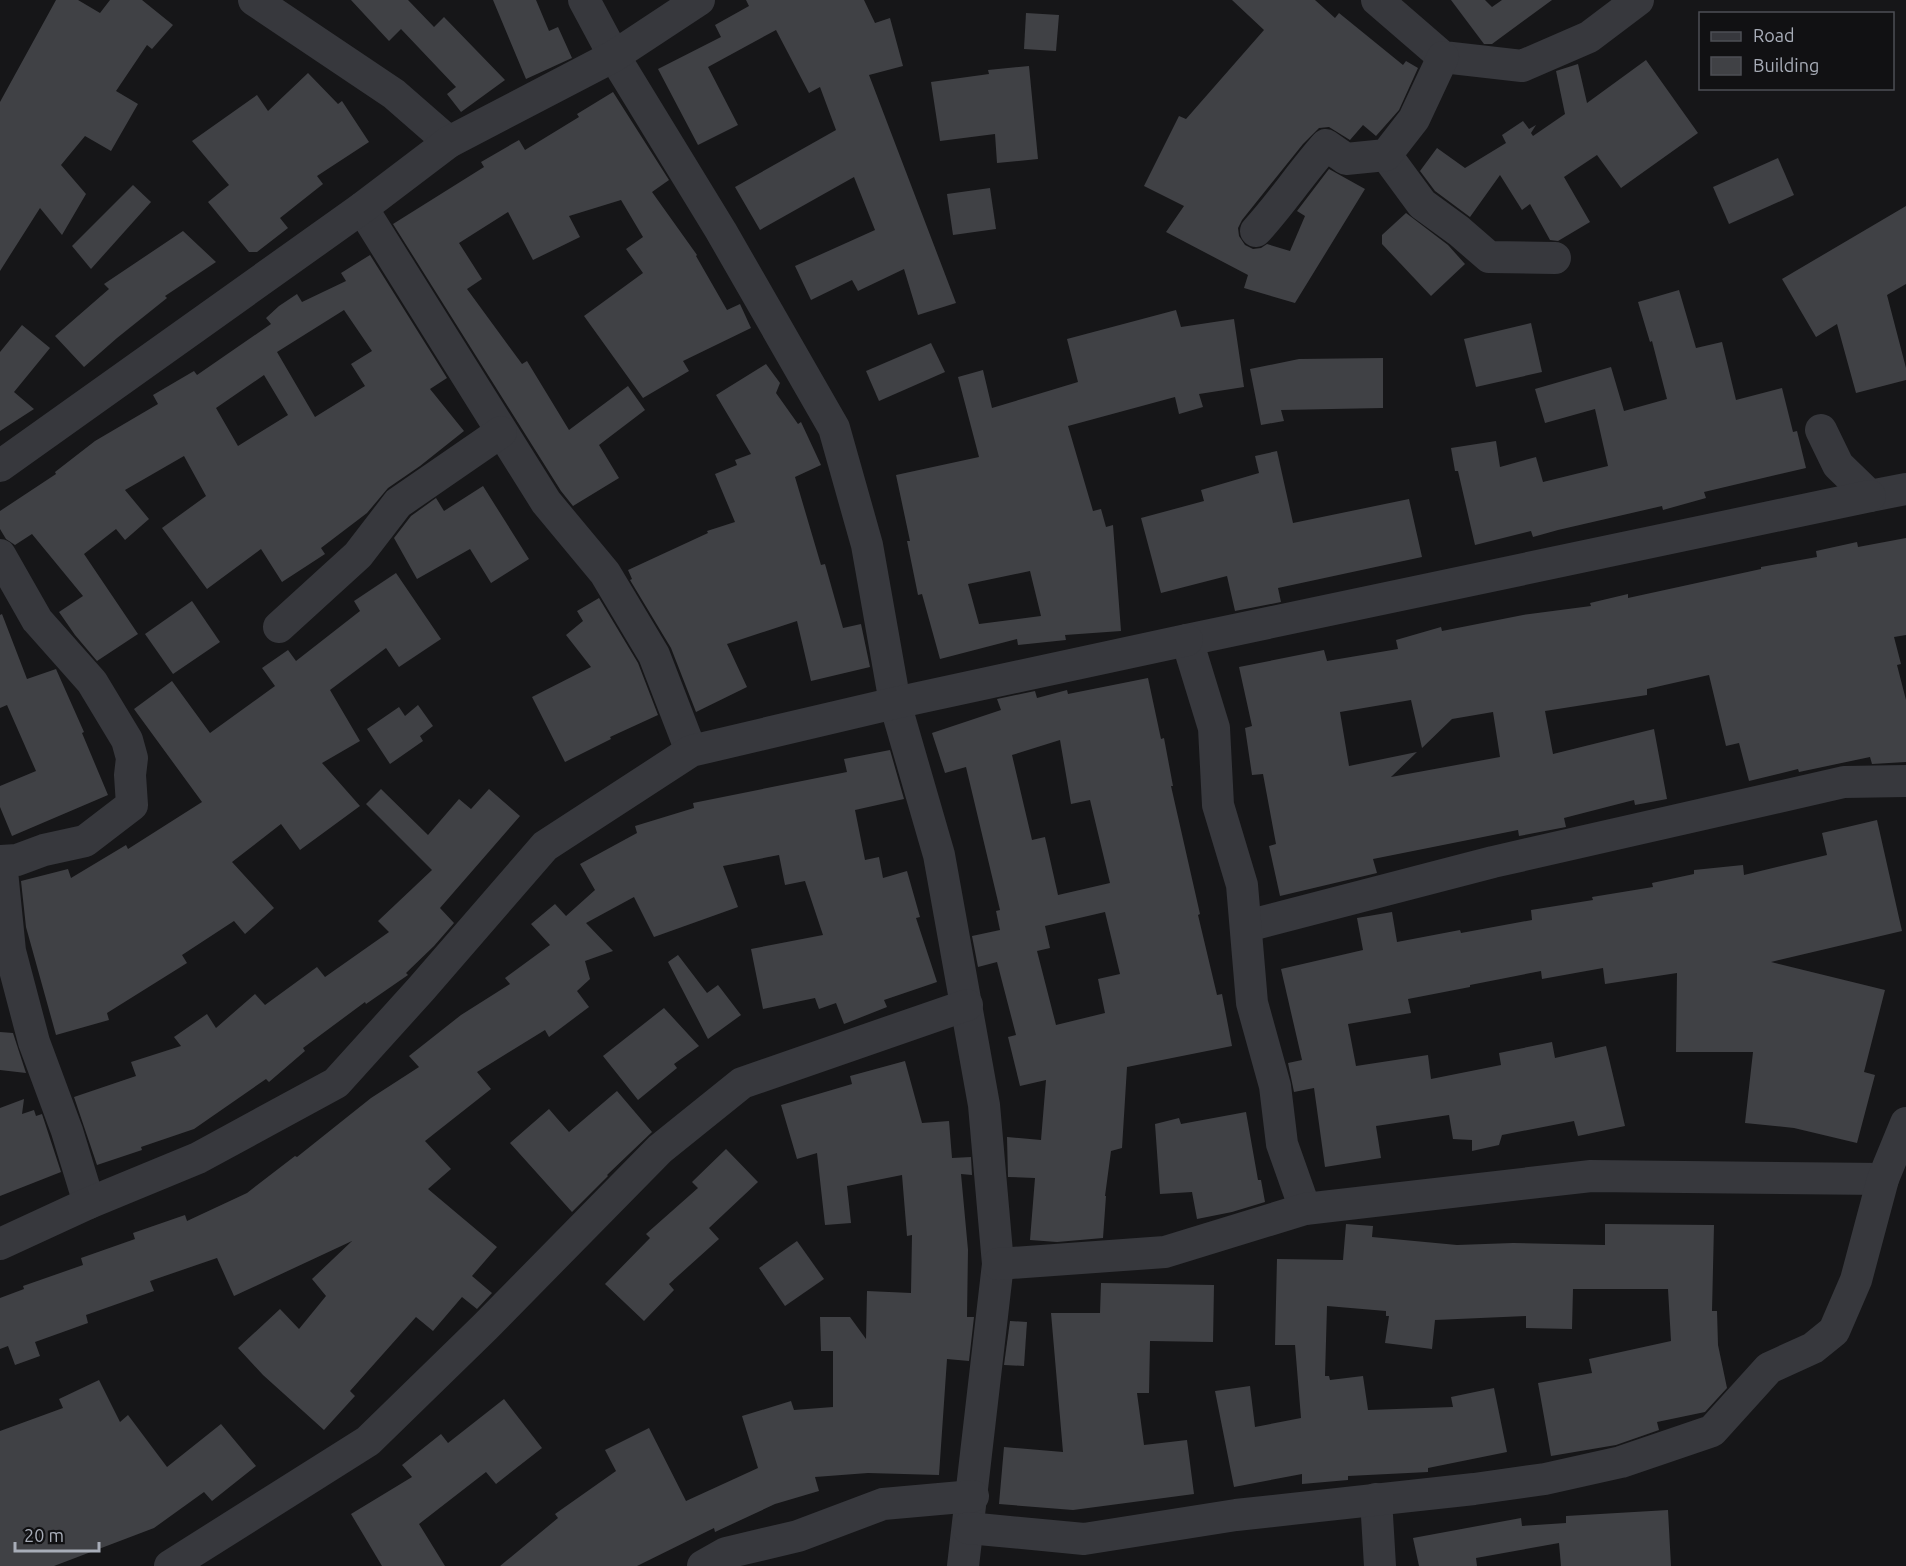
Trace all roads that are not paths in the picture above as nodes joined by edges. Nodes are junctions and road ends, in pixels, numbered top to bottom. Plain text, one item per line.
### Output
1 (254, 0) edge
2 (584, 0) edge
3 (699, 0) edge
4 (1377, 0) edge
5 (1638, 0) edge
6 (614, 56) junction
7 (1443, 57) junction
8 (449, 142) junction
9 (1386, 155) junction
10 (362, 208) junction
11 (1256, 231) dead end
12 (1555, 258) dead end
13 (1821, 430) dead end
14 (501, 432) junction
15 (0, 466) edge
16 (1906, 489) edge
17 (1870, 496) junction
18 (0, 555) edge
19 (279, 627) dead end
20 (1187, 640) junction
21 (896, 703) junction
22 (691, 751) junction
23 (1906, 780) edge
24 (1247, 926) junction
25 (967, 1005) junction
26 (1906, 1123) edge
27 (1883, 1179) junction
28 (89, 1203) junction
29 (1305, 1209) junction
30 (0, 1244) edge
31 (998, 1264) junction
32 (973, 1496) junction
33 (1376, 1499) junction
34 (968, 1528) junction
35 (170, 1566) edge
36 (703, 1566) edge
37 (963, 1566) edge
38 (1380, 1566) edge

1 - 8 street
2 - 6 street
3 - 6 street
4 - 7 street
5 - 7 street
6 - 8 street
6 - 21 street
7 - 9 street
8 - 10 street
9 - 11 street
9 - 12 street
10 - 14 street
10 - 15 street
13 - 17 street
14 - 19 street
14 - 22 street
16 - 17 street
17 - 20 street
18 - 28 street
20 - 21 street
20 - 24 street
21 - 22 street
21 - 25 street
22 - 28 street
23 - 24 street
24 - 29 street
25 - 31 street
25 - 35 street
26 - 27 street
27 - 29 street
27 - 33 street
28 - 30 street
29 - 31 street
31 - 32 street
32 - 34 street
32 - 36 street
33 - 34 street
33 - 38 street
34 - 37 street

